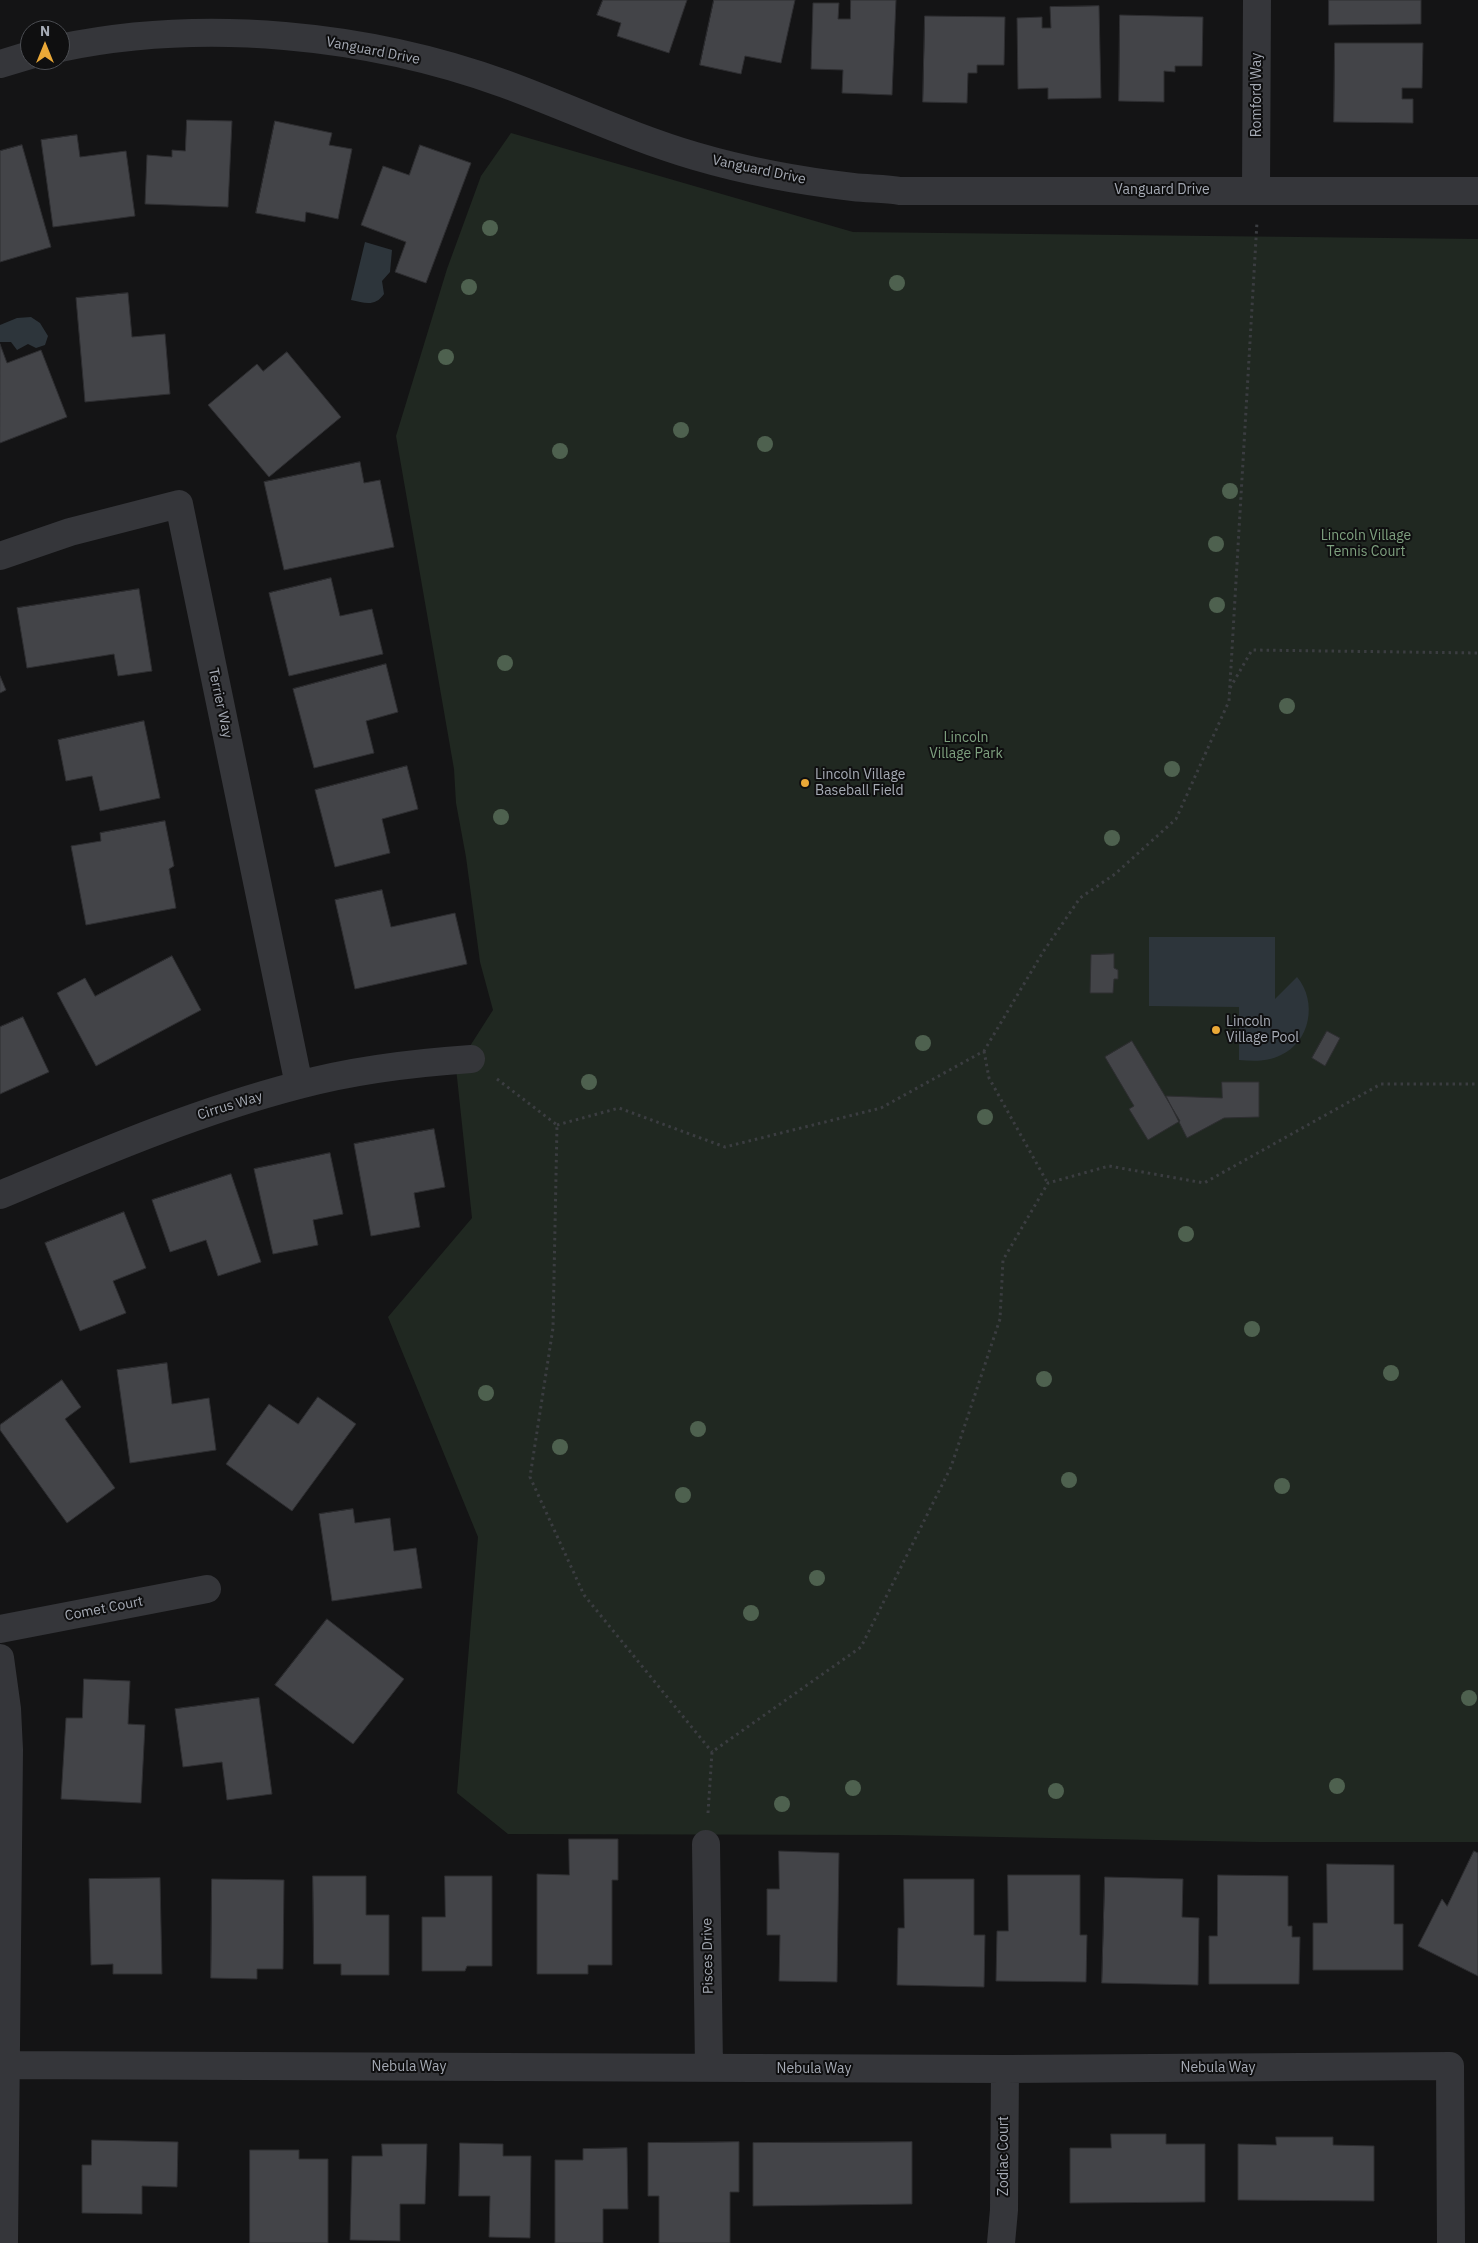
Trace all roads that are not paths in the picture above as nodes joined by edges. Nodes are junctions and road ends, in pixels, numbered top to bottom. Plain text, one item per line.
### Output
1 (1257, 0) edge
2 (70, 46) edge
3 (20, 58) edge
4 (0, 64) edge
5 (1256, 190) junction
6 (1478, 191) edge
7 (0, 556) edge
8 (471, 1058) road end
9 (299, 1085) junction
10 (0, 1195) edge
11 (207, 1589) dead end
12 (0, 1629) edge
13 (0, 1658) edge
14 (706, 1844) road end
15 (3, 2065) edge
16 (709, 2068) junction
17 (1004, 2069) junction
18 (4, 2243) edge
19 (1001, 2243) edge
20 (1451, 2243) edge

1 - 5 street, Romford Way
2 - 5 street, Vanguard Drive
3 - 4 street
5 - 6 street, Vanguard Drive
7 - 9 street, Terrier Way
8 - 9 street, Cirrus Way
9 - 10 street, Cirrus Way
11 - 12 street, Comet Court
13 - 15 street
14 - 16 street, Pisces Drive
15 - 16 street, Nebula Way
15 - 18 street
16 - 17 street, Nebula Way
17 - 19 street, Zodiac Court
17 - 20 street, Nebula Way

